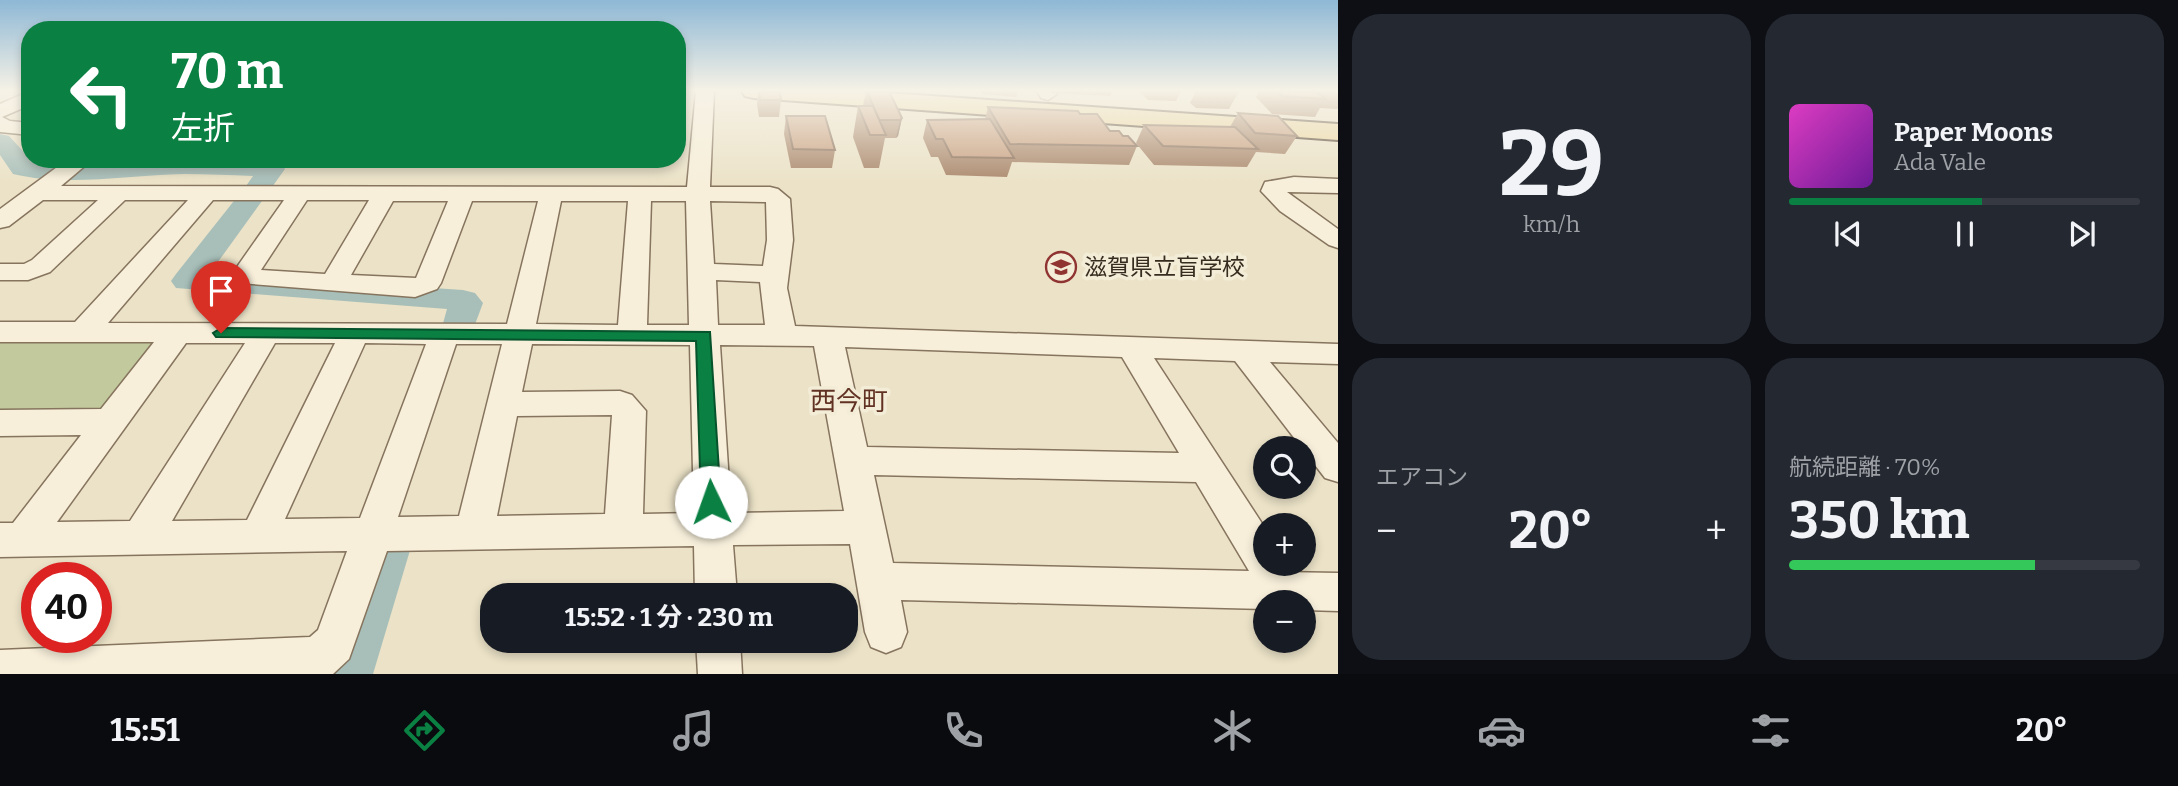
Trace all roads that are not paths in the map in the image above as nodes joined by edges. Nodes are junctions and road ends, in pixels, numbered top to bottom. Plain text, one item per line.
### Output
1 (702, 122) edge
2 (1202, 122) edge
3 (1314, 122) edge
4 (0, 123) edge
5 (1338, 125) edge
6 (21, 129) edge
7 (1338, 132) edge
8 (700, 151) junction
9 (686, 152) edge
10 (70, 168) edge
11 (1338, 186) edge
12 (37, 193) junction
13 (118, 194) junction
14 (207, 194) junction
15 (300, 194) junction
16 (385, 194) junction
17 (463, 194) junction
18 (551, 194) junction
19 (640, 194) junction
20 (698, 194) junction
21 (0, 221) edge
22 (1326, 225) edge
23 (1338, 240) edge
24 (0, 272) edge
25 (702, 272) junction
26 (775, 274) junction
27 (334, 282) junction
28 (0, 332) edge
29 (83, 332) junction
30 (177, 333) junction
31 (266, 333) junction
32 (355, 333) junction
33 (444, 334) junction
34 (519, 334) junction
35 (632, 335) junction
36 (704, 336) junction
37 (782, 336) junction
38 (828, 339) junction
39 (1132, 349) junction
40 (1245, 352) junction
41 (1338, 354) edge
42 (504, 404) junction
43 (110, 422) junction
44 (0, 423) edge
45 (852, 461) junction
46 (1208, 468) junction
47 (1338, 468) edge
48 (864, 527) junction
49 (623, 530) junction
50 (713, 530) junction
51 (474, 532) junction
52 (374, 535) junction
53 (258, 536) junction
54 (141, 538) junction
55 (12, 540) edge
56 (1253, 541) edge
57 (1253, 572) edge
58 (1285, 576) edge
59 (877, 581) junction
60 (715, 583) edge
61 (1338, 592) edge
62 (886, 632) dead end
63 (719, 653) edge
64 (0, 672) edge
65 (720, 674) edge

1 - 8 street
2 - 7 main road
3 - 5 main road
4 - 6 street
8 - 9 street
8 - 20 street
10 - 12 street
11 - 22 street
12 - 13 street
12 - 21 street
13 - 14 street
13 - 24 street
14 - 15 street
14 - 29 street
15 - 16 street
15 - 27 street
16 - 17 street
16 - 27 street
17 - 18 street
17 - 27 street
18 - 19 street
18 - 34 street
19 - 20 street
19 - 35 street
20 - 25 street
20 - 26 street
22 - 23 street
25 - 26 street
25 - 36 street
26 - 37 street
28 - 29 street
29 - 30 street
30 - 31 street
30 - 43 street
31 - 32 street
31 - 54 street
32 - 33 street
32 - 53 street
33 - 34 street
33 - 52 street
34 - 35 street
34 - 42 street
35 - 36 street
36 - 37 street
36 - 50 street
37 - 38 street
38 - 39 street
38 - 45 street
39 - 40 street
39 - 46 street
40 - 41 street
40 - 47 street
42 - 49 street
42 - 51 street
43 - 44 street
43 - 55 street
45 - 46 street
45 - 48 street
46 - 56 street
48 - 50 street
48 - 59 street
49 - 50 street
49 - 51 street
50 - 60 street
51 - 52 street
52 - 53 street
52 - 64 street
53 - 54 street
54 - 55 street
57 - 59 street
58 - 61 street
59 - 62 street
63 - 65 street

